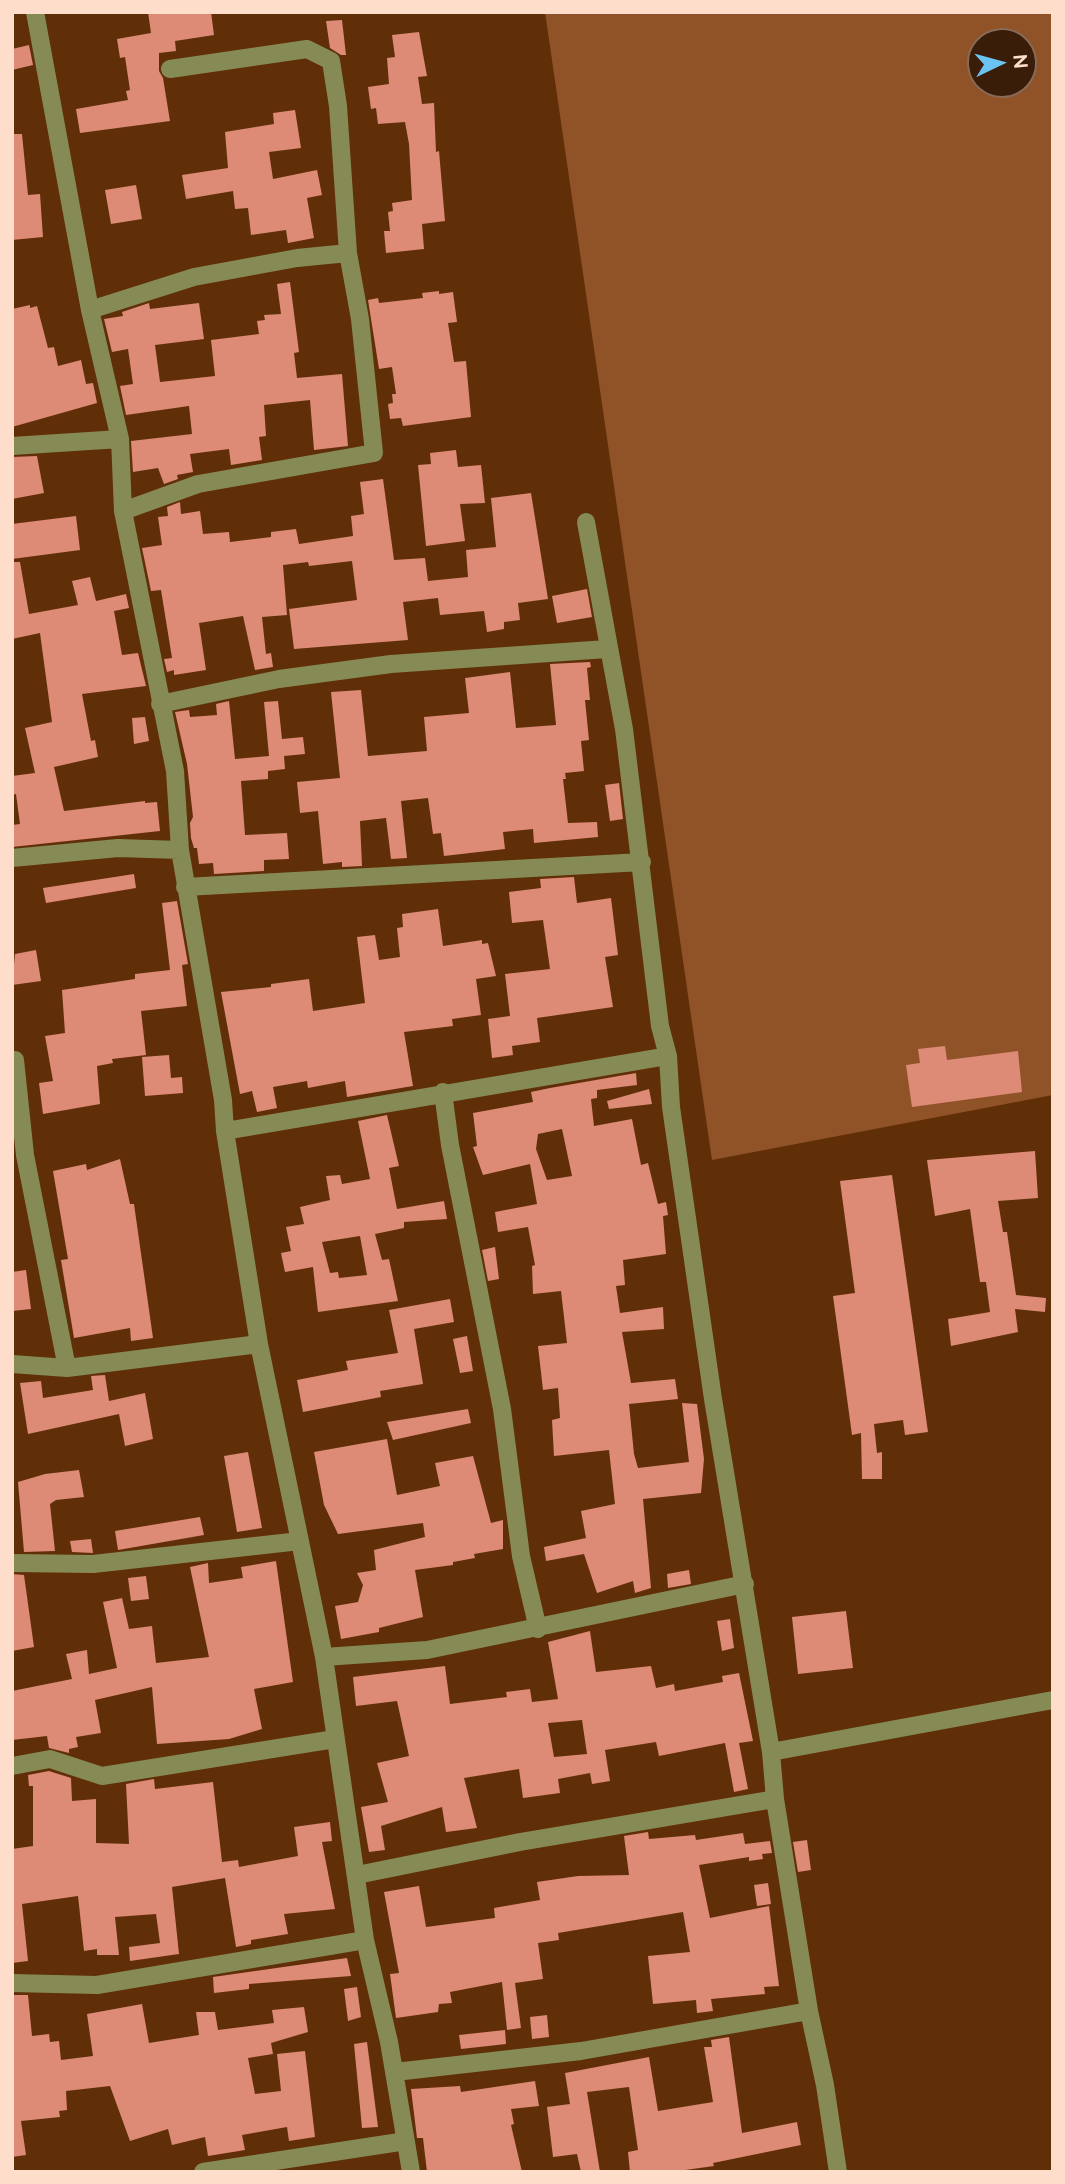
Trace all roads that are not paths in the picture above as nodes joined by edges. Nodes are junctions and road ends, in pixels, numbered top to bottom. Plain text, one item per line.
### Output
1 (35, 12) edge
2 (170, 69) dead end
3 (348, 253) junction
4 (90, 310) junction
5 (120, 439) junction
6 (12, 446) edge
7 (123, 511) junction
8 (586, 522) dead end
9 (607, 649) junction
10 (160, 704) junction
11 (180, 850) junction
12 (12, 858) edge
13 (642, 862) junction
14 (185, 887) junction
15 (667, 1056) junction
16 (15, 1060) dead end
17 (443, 1092) junction
18 (225, 1131) junction
19 (259, 1344) junction
20 (12, 1364) edge
21 (67, 1368) junction
22 (300, 1541) junction
23 (12, 1563) edge
24 (745, 1584) junction
25 (538, 1629) junction
26 (324, 1657) junction
27 (1053, 1700) edge
28 (335, 1739) junction
29 (771, 1752) junction
30 (12, 1766) edge
31 (775, 1799) junction
32 (356, 1875) junction
33 (365, 1940) junction
34 (12, 1983) edge
35 (809, 2011) junction
36 (395, 2072) junction
37 (406, 2141) junction
38 (204, 2172) edge
39 (411, 2172) edge
40 (838, 2172) edge

1 - 4 street
2 - 3 street
3 - 4 street
3 - 7 street
4 - 5 street
5 - 6 street
5 - 7 street
7 - 10 street
8 - 9 street
9 - 10 street
9 - 13 street
10 - 11 street
11 - 12 street
11 - 14 street
13 - 14 street
13 - 15 street
14 - 18 street
15 - 17 street
15 - 24 street
16 - 21 street
17 - 18 street
17 - 25 street
18 - 19 street
19 - 21 street
19 - 22 street
20 - 21 street
22 - 23 street
22 - 26 street
24 - 25 street
24 - 29 street
25 - 26 street
26 - 28 street
27 - 29 street
28 - 30 street
28 - 32 street
29 - 31 street
31 - 32 street
31 - 35 street
32 - 33 street
33 - 34 street
33 - 36 street
35 - 36 street
35 - 40 street
36 - 37 street
37 - 38 street
37 - 39 street

